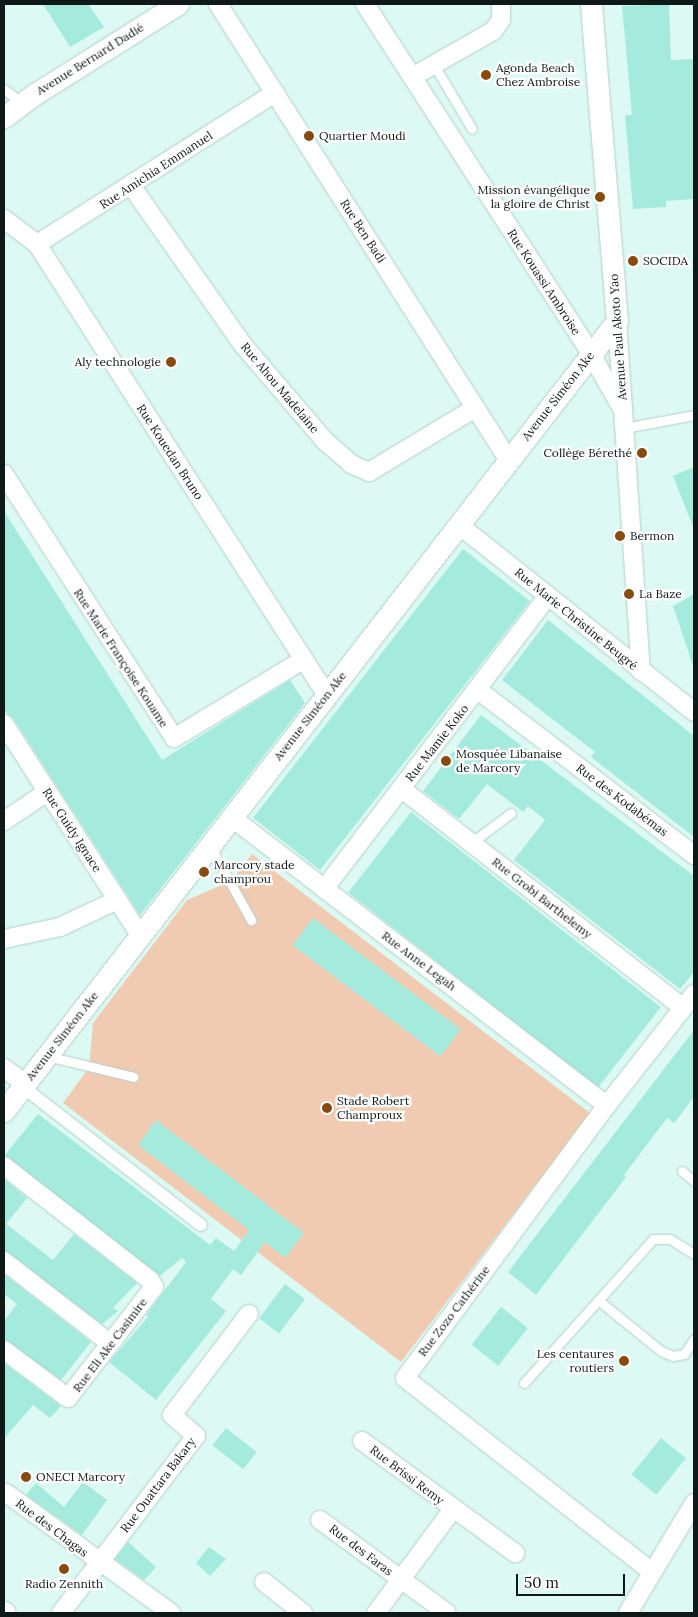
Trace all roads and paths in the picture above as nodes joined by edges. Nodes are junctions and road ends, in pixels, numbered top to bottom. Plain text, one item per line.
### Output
1 (178, 4) edge
2 (218, 4) edge
3 (365, 4) edge
4 (501, 4) edge
5 (592, 4) edge
6 (434, 65) junction
7 (412, 77) junction
8 (274, 93) junction
9 (15, 97) edge
10 (4, 117) edge
11 (472, 129) dead end
12 (132, 187) junction
13 (4, 219) edge
14 (37, 244) junction
15 (617, 321) junction
16 (590, 354) junction
17 (475, 408) junction
18 (623, 410) junction
19 (694, 415) edge
20 (624, 428) junction
21 (508, 459) junction
22 (4, 474) edge
23 (459, 525) junction
24 (548, 596) junction
25 (303, 660) junction
26 (641, 670) junction
27 (478, 690) junction
28 (326, 694) junction
29 (694, 712) edge
30 (4, 724) edge
31 (402, 788) junction
32 (47, 792) junction
33 (511, 813) dead end
34 (231, 817) junction
35 (4, 821) edge
36 (471, 842) junction
37 (209, 846) junction
38 (694, 855) edge
39 (324, 889) junction
40 (117, 900) junction
41 (251, 920) dead end
42 (140, 935) junction
43 (4, 939) edge
44 (689, 1001) edge
45 (47, 1056) junction
46 (4, 1068) edge
47 (134, 1077) dead end
48 (24, 1085) junction
49 (607, 1105) junction
50 (4, 1111) edge
51 (4, 1166) edge
52 (682, 1171) dead end
53 (694, 1181) edge
54 (201, 1225) dead end
55 (694, 1254) edge
56 (4, 1261) edge
57 (598, 1300) junction
58 (248, 1314) dead end
59 (694, 1339) edge
60 (111, 1344) junction
61 (4, 1350) edge
62 (524, 1383) dead end
63 (362, 1441) dead end
64 (6, 1493) dead end
65 (694, 1503) edge
66 (453, 1509) junction
67 (320, 1520) dead end
68 (515, 1553) dead end
69 (98, 1564) junction
70 (652, 1572) junction
71 (401, 1581) junction
72 (264, 1582) dead end
73 (61, 1613) edge
74 (171, 1613) edge
75 (303, 1613) edge
76 (376, 1613) edge
77 (447, 1613) edge
78 (628, 1613) edge

1 - 9 street, Avenue Bernard Dadié
2 - 8 street, Rue Ben Badi
3 - 7 street, Rue Kouassi Ambroise
4 - 6 street
5 - 15 street, Avenue Paul Akoto Yao
6 - 7 street
6 - 11 lane
7 - 16 street, Rue Kouassi Ambroise
8 - 12 street, Rue Amichia Emmanuel
8 - 17 street, Rue Ben Badi
9 - 10 street, Avenue Bernard Dadié
12 - 14 street, Rue Amichia Emmanuel
12 - 17 street, Rue Ahou Madelaine
13 - 14 street, Rue Kouedan Bruno
14 - 25 street, Rue Kouedan Bruno
15 - 16 street, Avenue Siméon Ake
15 - 18 street, Avenue Paul Akoto Yao
16 - 18 street, Rue Kouassi Ambroise
16 - 21 street, Avenue Siméon Ake
17 - 21 street, Rue Ben Badi
18 - 20 street, Avenue Paul Akoto Yao
19 - 20 lane
20 - 26 street, Avenue Paul Akoto Yao
21 - 23 street, Avenue Siméon Ake
22 - 25 street, Rue Marie Françoise Kouame
23 - 24 street, Rue Marie Christine Beugré
23 - 28 street, Avenue Siméon Ake
24 - 26 street, Rue Marie Christine Beugré
24 - 27 street, Rue Mamie Koko
25 - 28 street, Rue Kouedan Bruno
26 - 29 street, Rue Marie Christine Beugré
27 - 31 street, Rue Mamie Koko
27 - 38 street, Rue des Kodabémas
28 - 34 street, Avenue Siméon Ake
30 - 32 street, Rue Guidy Ignace
31 - 36 street, Rue Grobi Barthelemy
31 - 39 street, Rue Mamie Koko
32 - 35 street
32 - 40 street, Rue Guidy Ignace
33 - 36 lane
34 - 37 street, Avenue Siméon Ake
34 - 39 street, Rue Anne Legah
36 - 44 street, Rue Grobi Barthelemy
37 - 41 lane
37 - 42 street, Avenue Siméon Ake
39 - 49 street, Rue Anne Legah
40 - 42 street, Rue Guidy Ignace
40 - 43 street
42 - 45 street, Avenue Siméon Ake
44 - 49 street, Rue Zozo Cathérine
45 - 47 lane
45 - 48 street, Avenue Siméon Ake
46 - 48 street
48 - 50 street, Avenue Siméon Ake
48 - 54 street
49 - 70 street, Rue Zozo Cathérine
51 - 60 street, Rue Eli Ake Casimire
52 - 53 lane
55 - 57 lane
56 - 60 street
57 - 59 lane
57 - 62 lane
58 - 69 street, Rue Ouattara Bakary
60 - 61 street, Rue Eli Ake Casimire
63 - 66 street, Rue Brissi Remy
64 - 69 street, Rue des Chagas
65 - 70 street
66 - 68 street, Rue Brissi Remy
66 - 71 street
67 - 71 street, Rue des Faras
69 - 73 street, Rue Ouattara Bakary
69 - 74 street, Rue des Chagas
70 - 78 street
71 - 76 street
71 - 77 street, Rue des Faras
72 - 75 street

